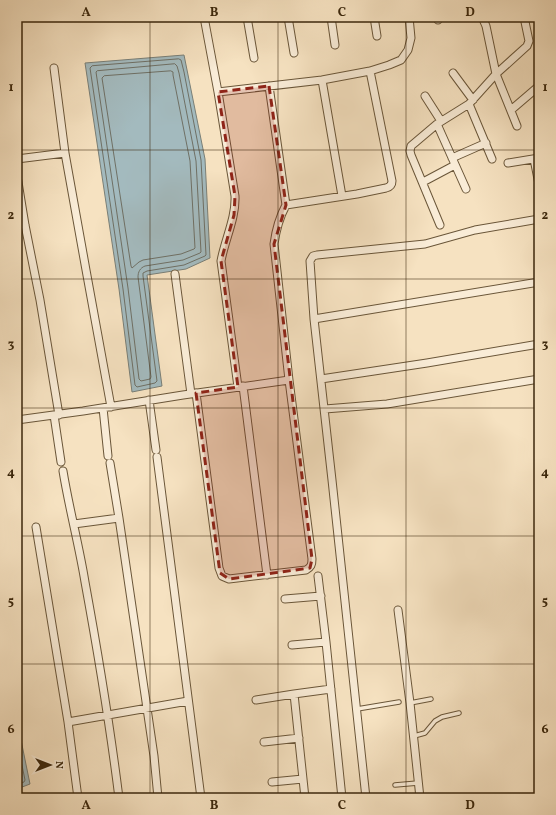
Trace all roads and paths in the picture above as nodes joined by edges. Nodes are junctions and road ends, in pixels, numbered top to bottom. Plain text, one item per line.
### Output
1 (204, 17) edge
2 (247, 17) edge
3 (288, 17) edge
4 (331, 17) edge
5 (374, 17) edge
6 (409, 17) edge
7 (482, 17) edge
8 (524, 17) edge
9 (377, 36) dead end
10 (335, 45) dead end
11 (294, 53) dead end
12 (254, 58) dead end
13 (54, 68) dead end
14 (370, 71) junction
15 (453, 73) dead end
16 (496, 74) junction
17 (322, 80) junction
18 (269, 86) junction
19 (539, 86) edge
20 (218, 92) junction
21 (425, 96) dead end
22 (471, 102) junction
23 (511, 110) junction
24 (439, 122) junction
25 (517, 126) dead end
26 (486, 143) junction
27 (65, 153) junction
28 (452, 158) junction
29 (17, 159) edge
30 (492, 159) dead end
31 (536, 159) edge
32 (508, 163) dead end
33 (455, 165) junction
34 (17, 176) edge
35 (423, 182) junction
36 (539, 184) edge
37 (466, 189) dead end
38 (342, 196) junction
39 (286, 205) junction
40 (539, 219) edge
41 (440, 225) dead end
42 (175, 274) dead end
43 (539, 282) edge
44 (314, 319) junction
45 (539, 344) edge
46 (321, 379) junction
47 (539, 379) edge
48 (289, 380) junction
49 (241, 387) junction
50 (193, 393) junction
51 (149, 400) junction
52 (111, 407) junction
53 (103, 408) junction
54 (325, 409) junction
55 (57, 415) junction
56 (17, 420) edge
57 (61, 462) dead end
58 (63, 471) dead end
59 (119, 518) junction
60 (74, 524) junction
61 (36, 527) dead end
62 (267, 575) junction
63 (318, 576) dead end
64 (321, 596) junction
65 (285, 599) dead end
66 (398, 610) dead end
67 (326, 642) junction
68 (292, 645) dead end
69 (331, 689) junction
70 (294, 694) junction
71 (431, 699) dead end
72 (256, 700) dead end
73 (188, 701) junction
74 (399, 702) dead end
75 (410, 703) junction
76 (146, 708) junction
77 (357, 709) junction
78 (460, 713) dead end
79 (107, 715) junction
80 (68, 722) junction
81 (414, 736) junction
82 (299, 738) junction
83 (264, 742) dead end
84 (303, 779) junction
85 (272, 782) dead end
86 (418, 783) junction
87 (395, 785) dead end
88 (78, 798) edge
89 (119, 798) edge
90 (158, 798) edge
91 (201, 798) edge
92 (305, 798) edge
93 (342, 798) edge
94 (366, 798) edge
95 (420, 798) edge

1 - 20 street
2 - 12 street
3 - 11 street
4 - 10 street
5 - 9 street
6 - 14 street
7 - 16 street
8 - 16 street
13 - 27 street
14 - 17 street
14 - 38 street
15 - 22 street
16 - 22 street
16 - 23 street
17 - 18 street
17 - 38 street
18 - 20 street
18 - 39 street
19 - 23 street
20 - 49 street
21 - 24 street
22 - 24 street
22 - 26 street
23 - 25 street
24 - 28 street
24 - 35 street
26 - 28 street
26 - 30 street
27 - 29 street
27 - 52 street
28 - 33 street
31 - 32 street
31 - 36 street
33 - 35 street
33 - 37 street
34 - 55 street
35 - 41 street
38 - 39 street
39 - 48 street
40 - 44 street
42 - 50 street
43 - 44 street
44 - 46 street
45 - 46 street
46 - 54 street
47 - 54 street
48 - 49 street
48 - 62 street
49 - 50 street
49 - 62 street
50 - 51 street
50 - 62 street
51 - 52 street
51 - 73 street
52 - 53 street
53 - 55 street
53 - 59 street
54 - 77 street
55 - 56 street
55 - 57 street
58 - 60 street
59 - 60 street
59 - 76 street
60 - 79 street
61 - 80 street
63 - 64 street
64 - 65 street
64 - 67 street
66 - 75 street
67 - 68 street
67 - 69 street
69 - 70 street
69 - 93 street
70 - 72 street
70 - 82 street
71 - 75 lane
73 - 76 street
73 - 91 street
74 - 77 lane
75 - 81 street
76 - 79 street
76 - 90 street
77 - 94 street
78 - 81 lane
79 - 80 street
79 - 89 street
80 - 88 street
81 - 86 street
82 - 83 street
82 - 84 street
84 - 85 street
84 - 92 street
86 - 87 lane
86 - 95 street

